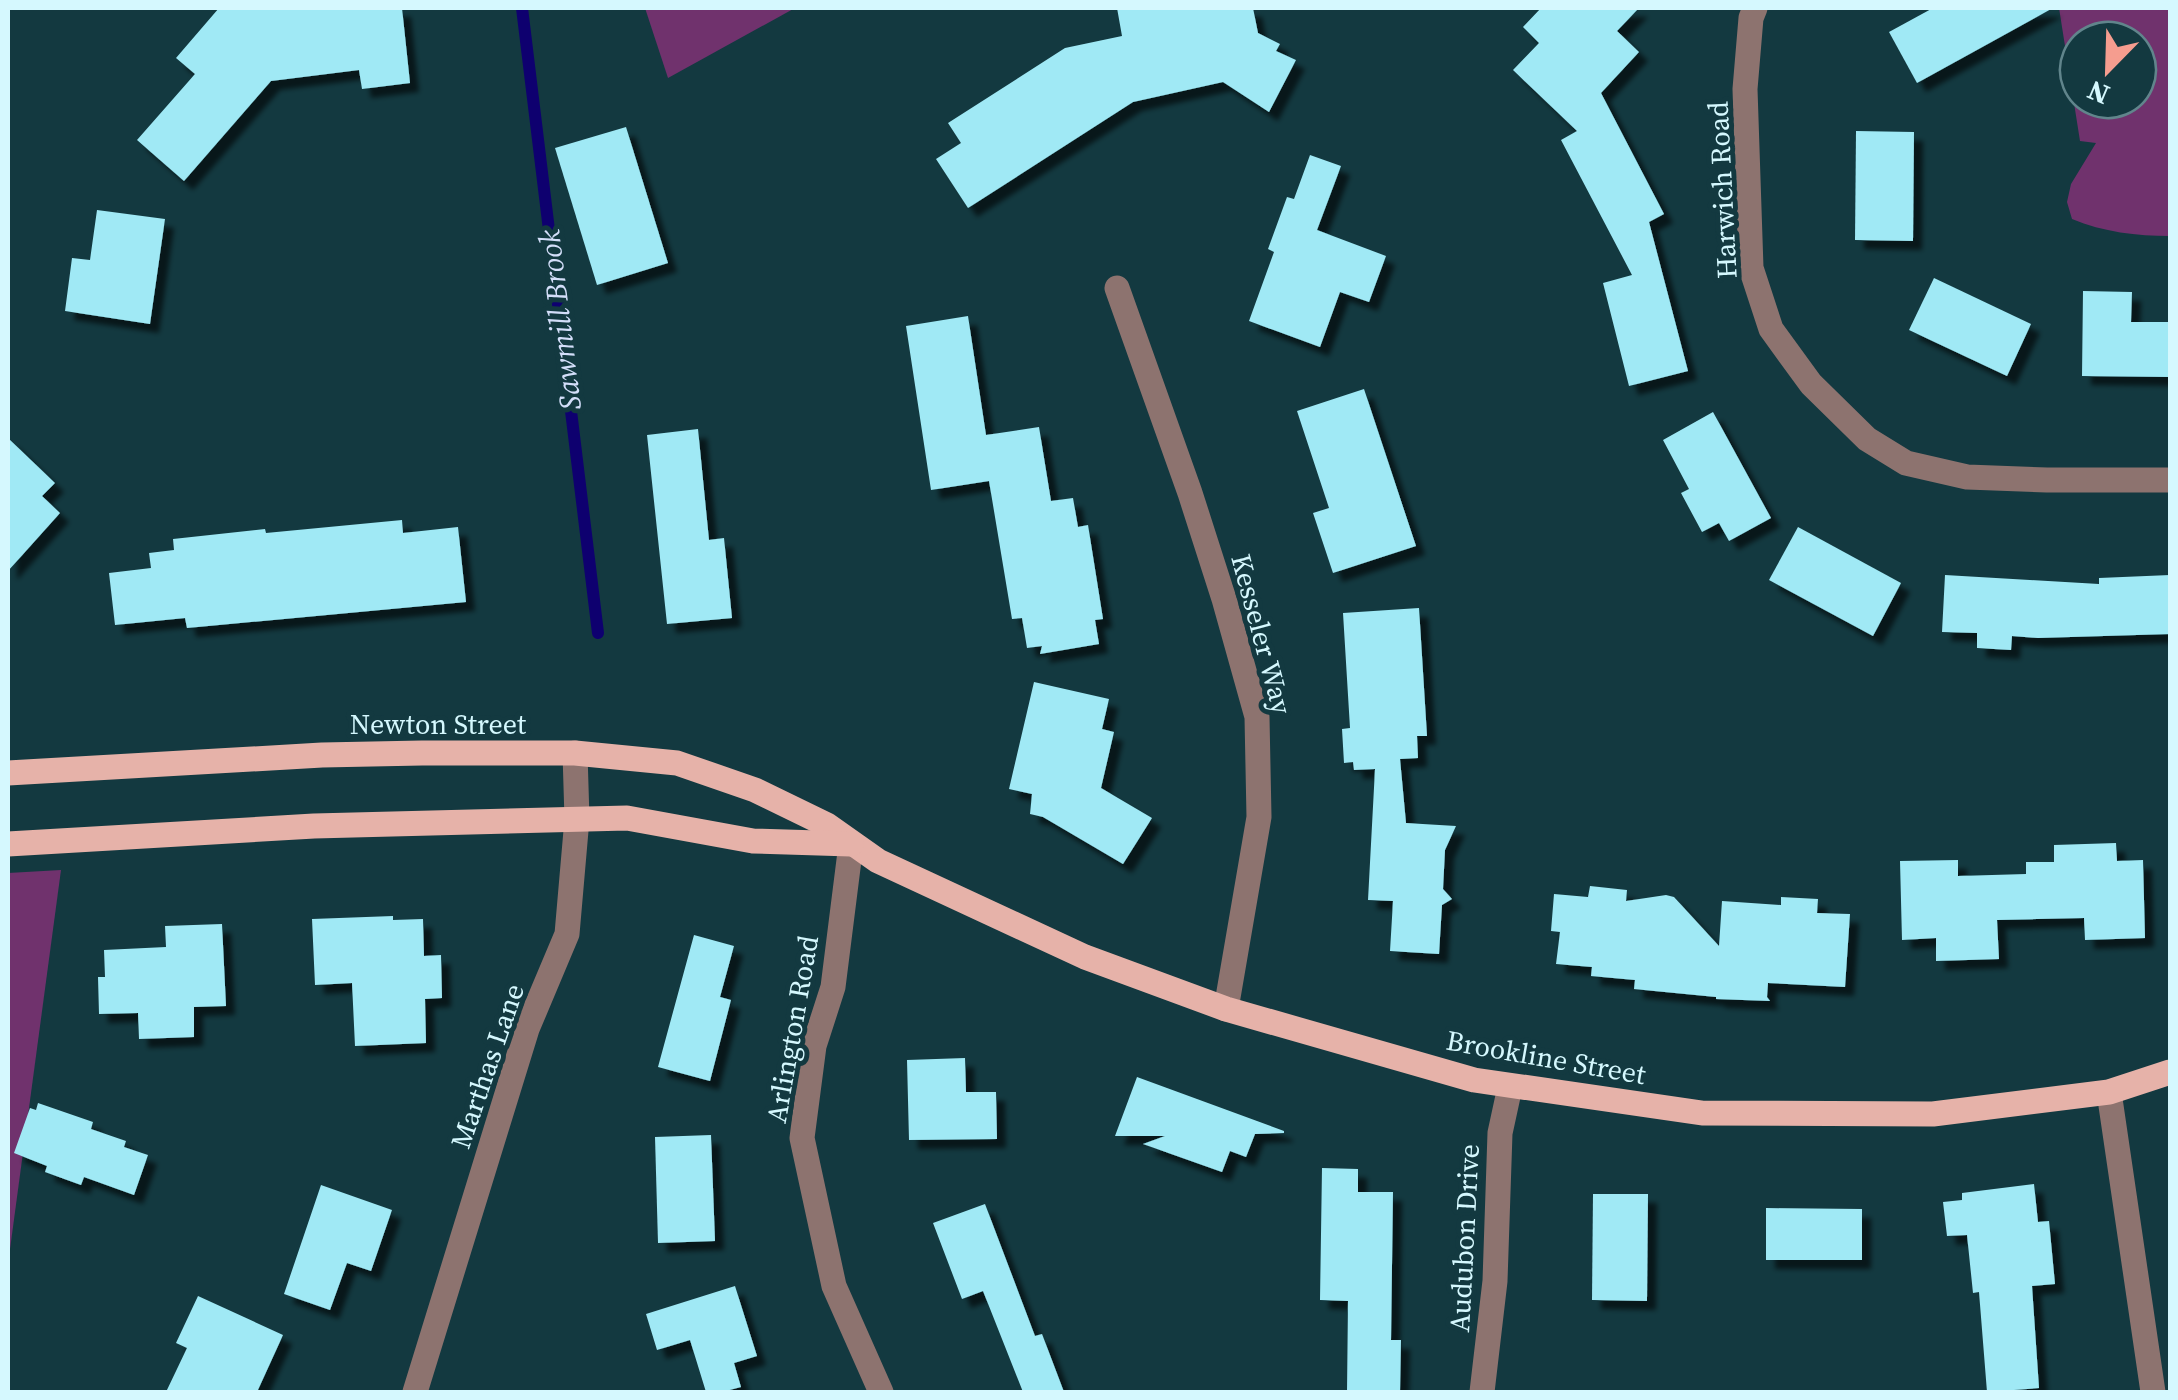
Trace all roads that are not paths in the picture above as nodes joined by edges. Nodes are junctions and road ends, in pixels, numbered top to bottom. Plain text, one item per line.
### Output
1 (1755, 8) edge
2 (1118, 288) dead end
3 (2170, 480) edge
4 (575, 754) junction
5 (8, 773) edge
6 (578, 819) junction
7 (8, 844) edge
8 (850, 844) junction
9 (938, 890) joint
10 (1226, 1009) junction
11 (2170, 1072) edge
12 (1510, 1087) junction
13 (2109, 1092) junction
14 (415, 1392) edge
15 (881, 1392) edge
16 (1482, 1392) edge
17 (2153, 1392) edge

1 - 3 street, Harwich Road
2 - 10 street, Kesseler Way
4 - 5 main road, Newton Street
4 - 6 street, Marthas Lane
4 - 8 main road, Newton Street
6 - 7 main road, Newton Street
6 - 8 main road, Newton Street
6 - 14 street, Marthas Lane
8 - 9 main road, Newton Street
8 - 15 street, Arlington Road
9 - 10 main road, Brookline Street
10 - 12 main road, Brookline Street
11 - 13 main road, Brookline Street
12 - 13 main road, Brookline Street
12 - 16 street, Audubon Drive
13 - 17 street

